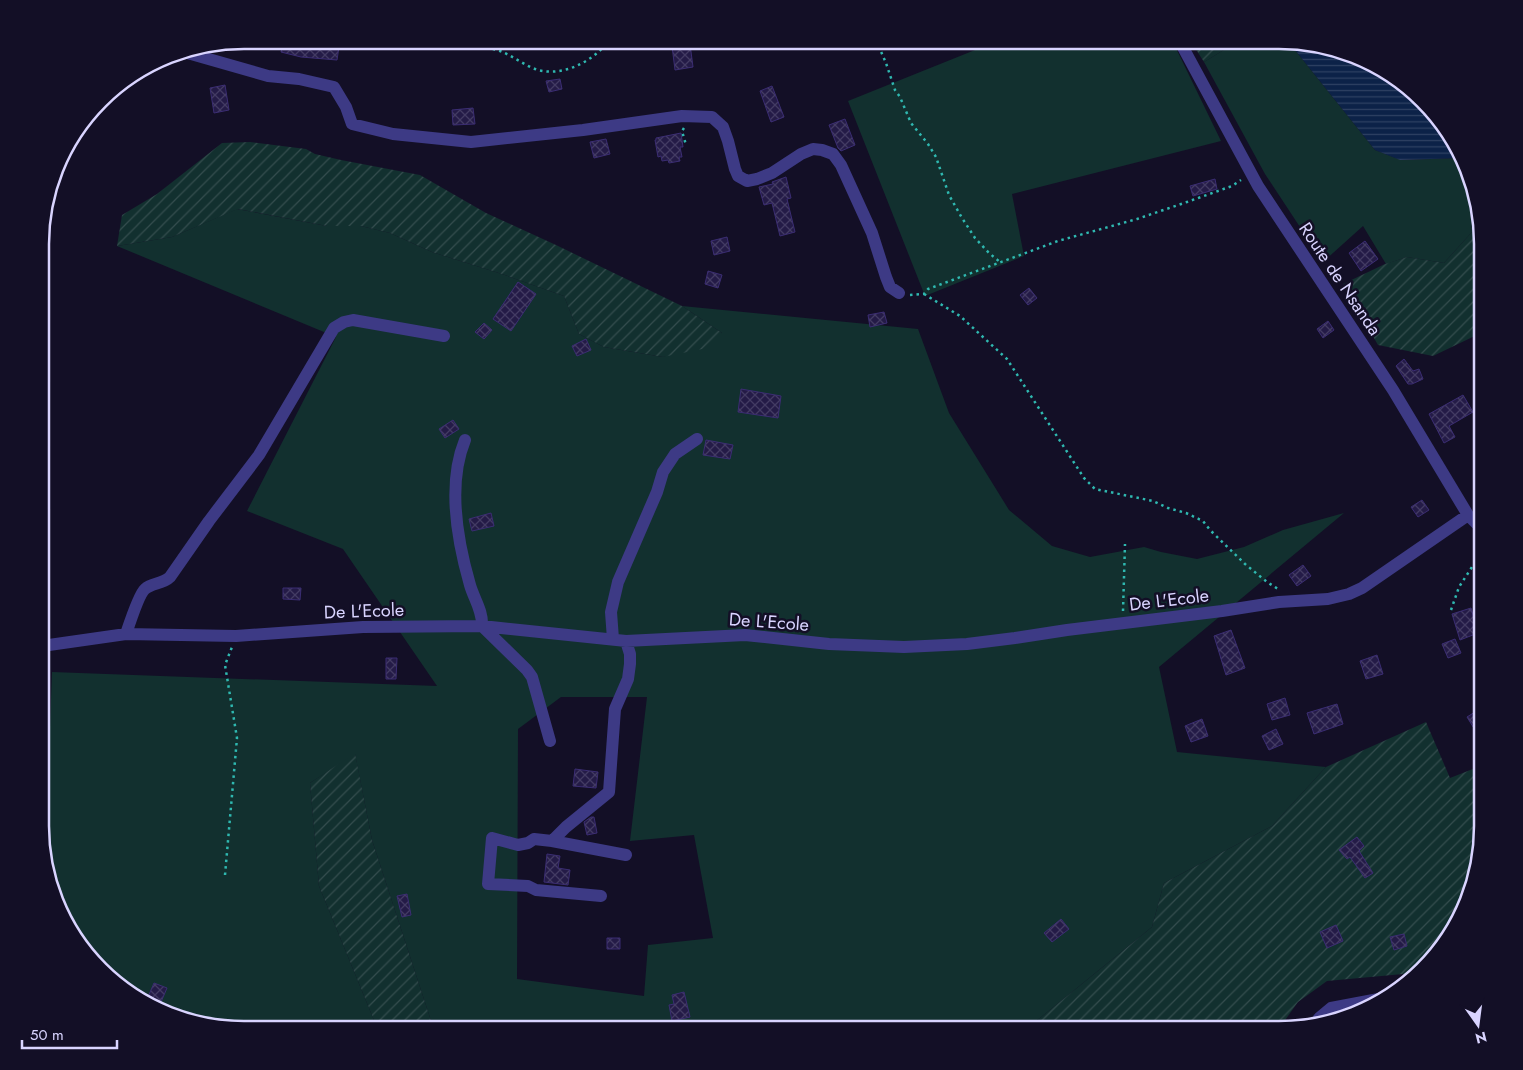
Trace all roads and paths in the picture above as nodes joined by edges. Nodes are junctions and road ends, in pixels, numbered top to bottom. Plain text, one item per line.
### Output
1 (492, 49) edge
2 (603, 49) edge
3 (880, 49) edge
4 (1184, 49) edge
5 (194, 55) edge
6 (691, 116) junction
7 (686, 145) dead end
8 (1252, 176) junction
9 (1000, 262) junction
10 (898, 293) joint
11 (924, 294) junction
12 (444, 336) dead end
13 (696, 439) dead end
14 (465, 440) dead end
15 (1468, 515) junction
16 (1474, 521) edge
17 (1125, 544) dead end
18 (1474, 564) edge
19 (1297, 600) junction
20 (1451, 610) dead end
21 (1123, 623) junction
22 (482, 626) junction
23 (126, 634) junction
24 (236, 636) junction
25 (619, 640) junction
26 (49, 645) edge
27 (550, 741) dead end
28 (552, 841) junction
29 (626, 855) dead end
30 (225, 875) dead end
31 (601, 896) dead end
32 (1364, 1002) edge
33 (1321, 1017) edge

1 - 2 path
3 - 9 path
4 - 8 street, Route de Nsanda
5 - 6 street
6 - 7 path
6 - 10 street
8 - 9 path
8 - 15 street, Route de Nsanda
9 - 11 path
10 - 11 path
11 - 19 path
12 - 23 street
13 - 25 street
14 - 22 street
15 - 16 street, Route de Nsanda
15 - 19 street, De L'Ecole
17 - 21 path
18 - 20 path
19 - 21 street, De L'Ecole
21 - 25 street, De L'Ecole
22 - 24 street, De L'Ecole
22 - 25 street, De L'Ecole
22 - 27 street
23 - 24 street, De L'Ecole
23 - 26 street, De L'Ecole
24 - 30 path
25 - 28 street
28 - 29 street
28 - 31 street
32 - 33 street

